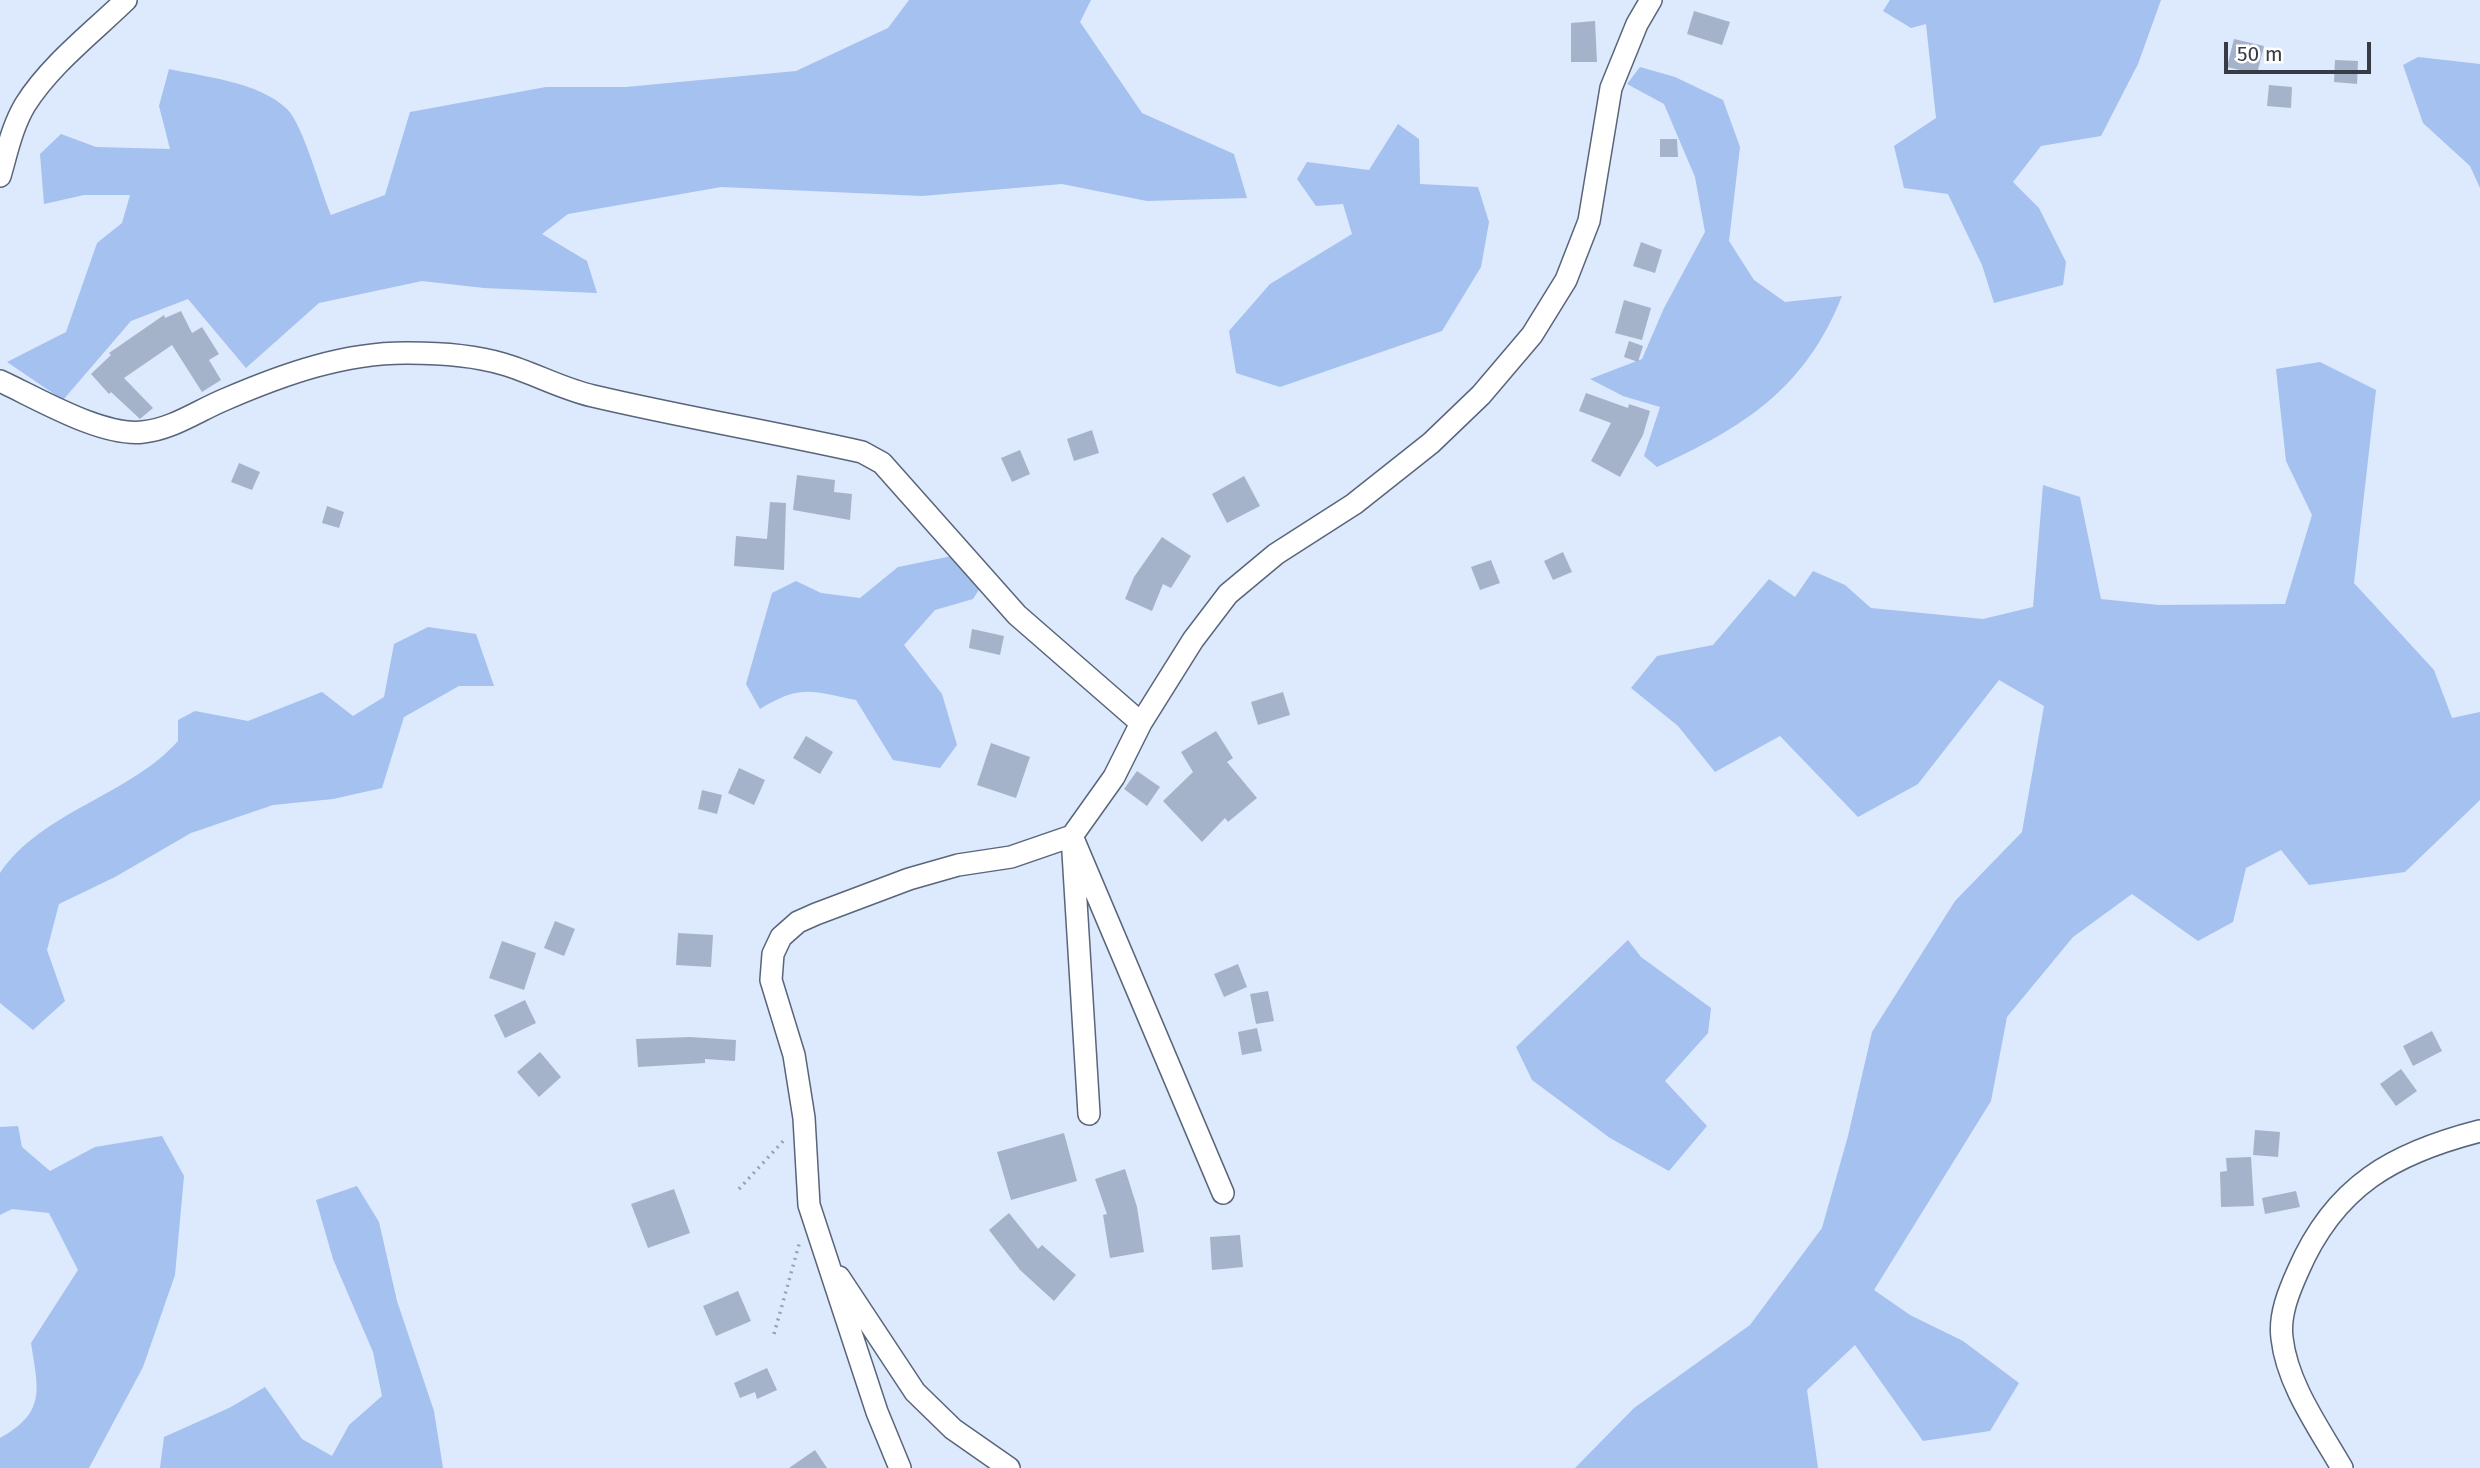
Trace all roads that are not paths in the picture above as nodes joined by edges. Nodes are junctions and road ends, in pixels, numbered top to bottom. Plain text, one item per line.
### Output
1 (126, 0) edge
2 (1651, 0) edge
3 (0, 176) edge
4 (0, 381) edge
5 (1141, 723) junction
6 (1072, 836) junction
7 (1089, 1114) dead end
8 (2480, 1131) edge
9 (1223, 1193) dead end
10 (827, 1262) junction
11 (900, 1468) edge
12 (1009, 1468) edge
13 (2342, 1468) edge

1 - 3 street
2 - 5 street
4 - 5 street
5 - 6 street
6 - 7 street
6 - 9 street
6 - 10 street
8 - 13 street
10 - 11 street
10 - 12 street

